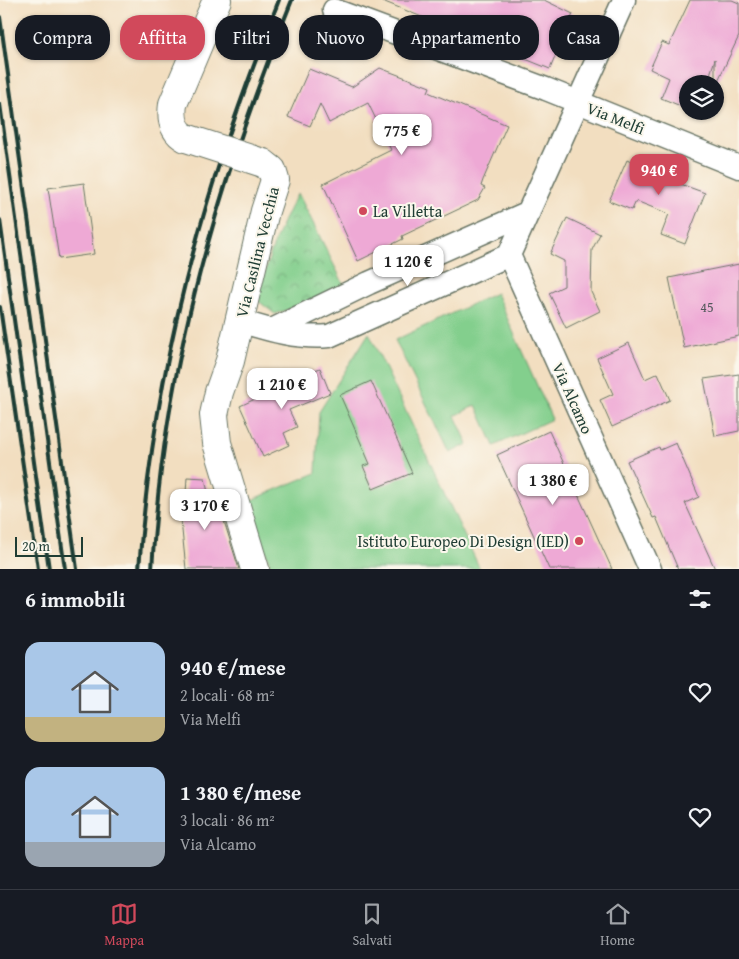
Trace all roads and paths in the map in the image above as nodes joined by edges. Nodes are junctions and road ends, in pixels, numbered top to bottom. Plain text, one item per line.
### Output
1 (216, 0) edge
2 (624, 0) edge
3 (334, 10) dead end
4 (578, 102) junction
5 (739, 167) edge
6 (529, 212) junction
7 (509, 255) junction
8 (240, 321) junction
9 (272, 330) junction
10 (255, 569) edge
11 (650, 569) edge

1 - 8 street, Via Casilina Vecchia, bridge
2 - 4 street
3 - 4 street, Via Melfi
4 - 5 street, Via Melfi
4 - 6 street
6 - 7 street
6 - 9 street
7 - 9 street
7 - 11 street, Via Alcamo
8 - 9 street
8 - 10 street, Via Casilina Vecchia

